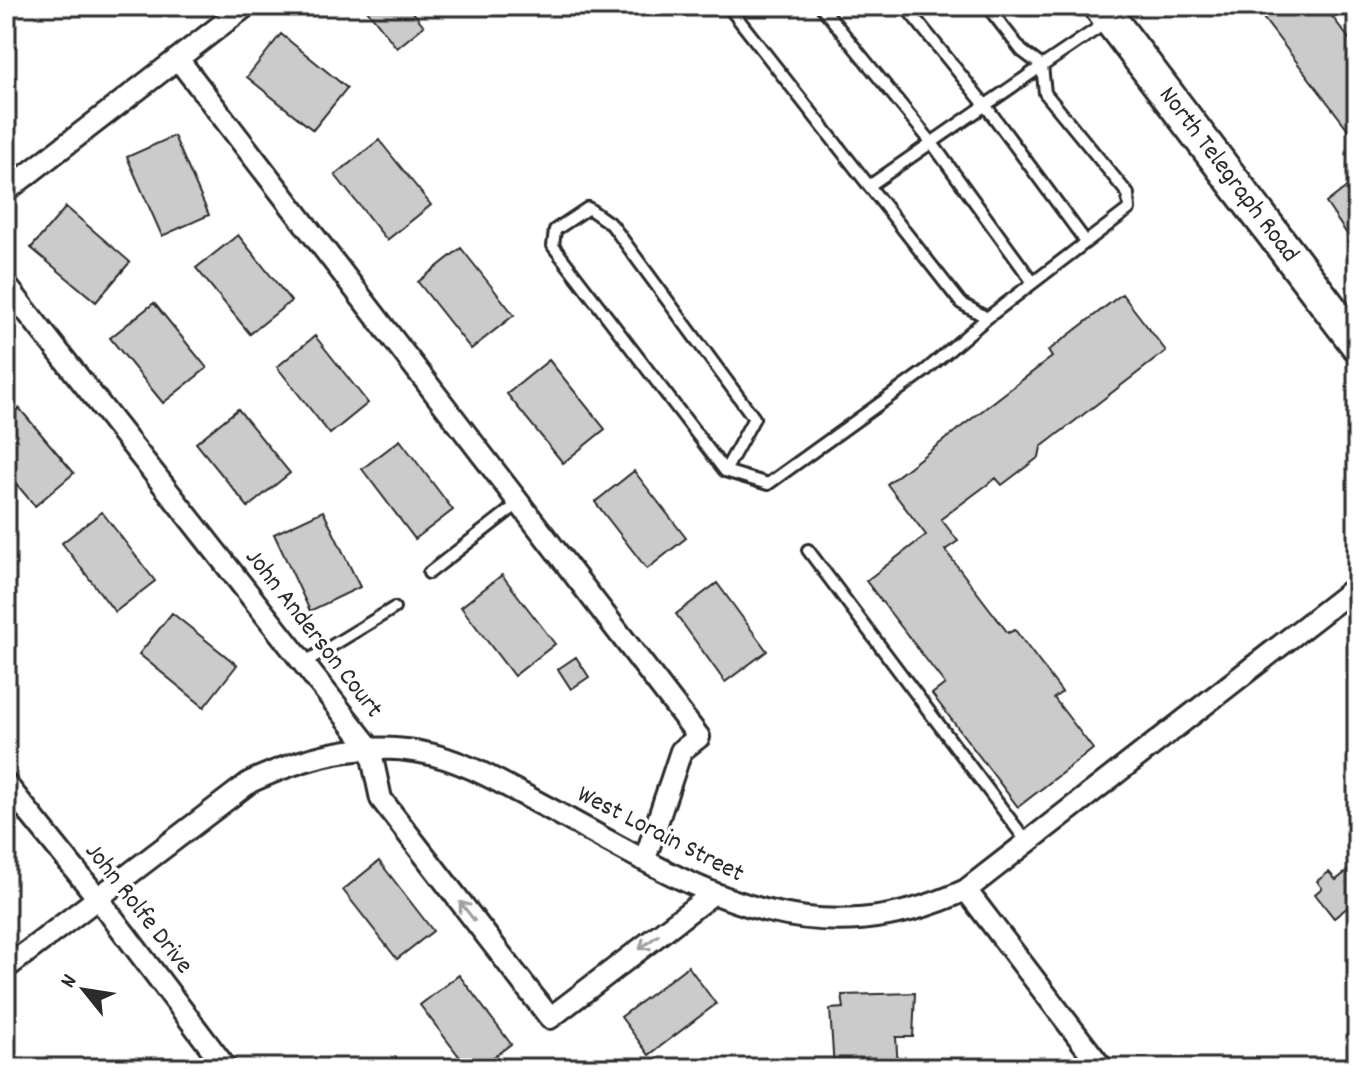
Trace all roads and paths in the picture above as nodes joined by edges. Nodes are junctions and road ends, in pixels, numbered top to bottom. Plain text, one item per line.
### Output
1 (246, 6) edge
2 (728, 6) edge
3 (821, 6) edge
4 (905, 6) edge
5 (987, 6) edge
6 (1105, 13) edge
7 (178, 59) junction
8 (1042, 66) junction
9 (985, 105) junction
10 (932, 143) junction
11 (869, 186) junction
12 (6, 191) edge
13 (1086, 242) junction
14 (1032, 281) junction
15 (6, 285) edge
16 (987, 318) junction
17 (1357, 344) edge
18 (725, 471) junction
19 (519, 503) junction
20 (808, 550) dead end
21 (429, 573) dead end
22 (1357, 586) edge
23 (394, 608) dead end
24 (302, 664) junction
25 (370, 748) junction
26 (6, 784) edge
27 (1027, 842) junction
28 (645, 859) junction
29 (966, 890) junction
30 (711, 895) junction
31 (97, 897) junction
32 (6, 968) edge
33 (226, 1068) edge
34 (1102, 1068) edge

1 - 7 street
2 - 11 lane
3 - 10 lane
4 - 9 lane
5 - 8 lane
6 - 8 lane
6 - 17 main road, North Telegraph Road
7 - 12 street
7 - 19 street
8 - 9 lane
8 - 13 lane
9 - 10 lane
9 - 13 lane
10 - 11 lane
10 - 14 lane
11 - 16 lane
13 - 14 lane
14 - 16 lane
15 - 24 street, John Anderson Court
16 - 18 lane
18 - 18 lane
19 - 21 lane
19 - 28 street
20 - 27 lane
22 - 27 street, West Lorain Street
23 - 24 lane
24 - 25 street, John Anderson Court
25 - 28 street, West Lorain Street
30 -> 25 street, John Anderson Court
25 - 31 street, West Lorain Street
26 - 31 street, John Rolfe Drive
27 - 29 street, West Lorain Street
28 - 30 street, West Lorain Street
29 - 30 street, West Lorain Street
29 - 34 street
31 - 32 street, West Lorain Street
31 - 33 street, John Rolfe Drive

